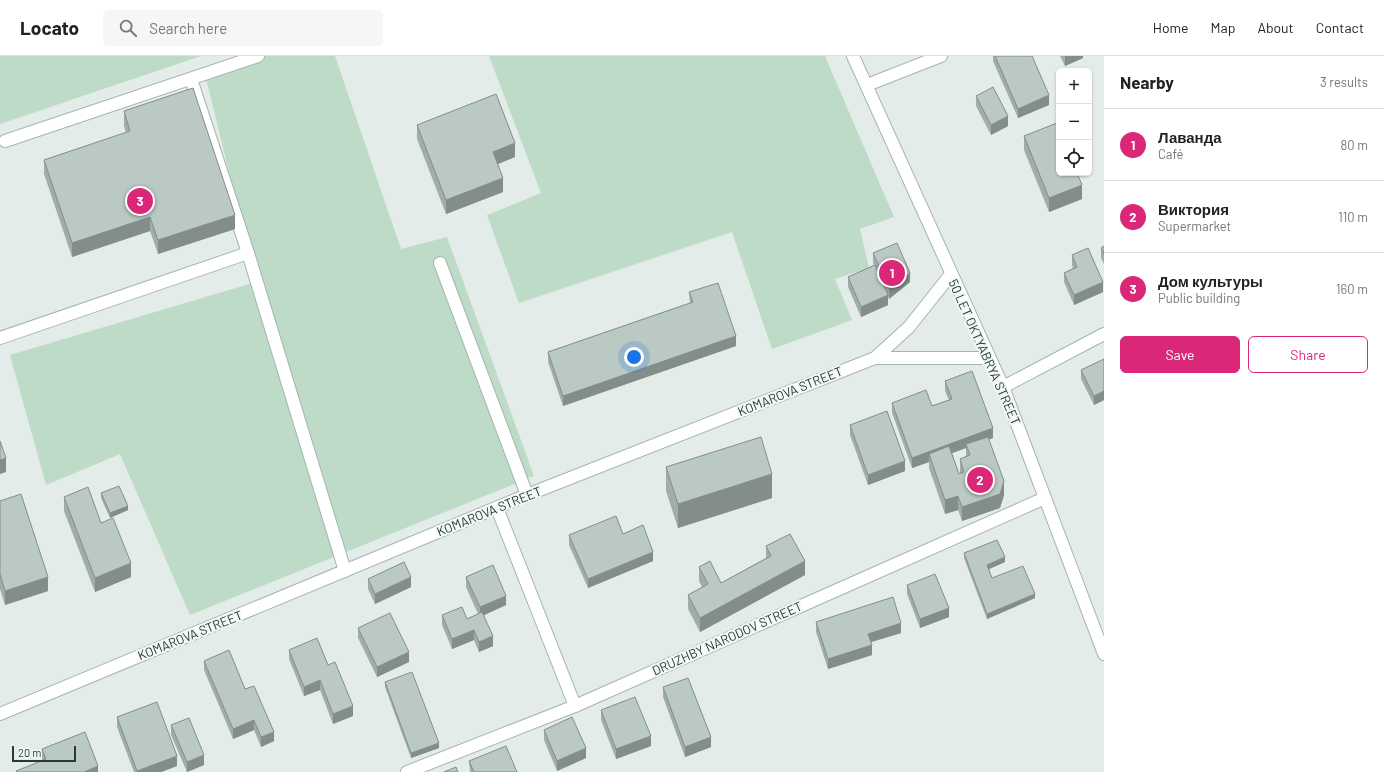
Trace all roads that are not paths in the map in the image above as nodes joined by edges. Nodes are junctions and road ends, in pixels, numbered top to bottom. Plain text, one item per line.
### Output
1 (258, 56) edge
2 (853, 56) edge
3 (941, 56) edge
4 (191, 78) junction
5 (867, 85) junction
6 (5, 142) dead end
7 (248, 253) junction
8 (440, 263) dead end
9 (951, 274) junction
10 (1104, 334) edge
11 (0, 338) edge
12 (875, 358) junction
13 (990, 358) junction
14 (1003, 387) junction
15 (527, 496) junction
16 (1045, 498) junction
17 (497, 508) junction
18 (346, 571) junction
19 (1104, 654) edge
20 (575, 706) junction
21 (0, 714) edge
22 (406, 772) edge

1 - 4 street
2 - 5 street, 50 LET OKTYABRYA STREET
3 - 5 street
4 - 6 street
4 - 7 street
5 - 9 street, 50 LET OKTYABRYA STREET
7 - 11 street
7 - 18 street
8 - 15 street
9 - 12 street
9 - 13 street, 50 LET OKTYABRYA STREET
10 - 14 street
12 - 13 street, KOMAROVA STREET
12 - 15 street, KOMAROVA STREET
13 - 14 street, 50 LET OKTYABRYA STREET
14 - 16 street, 50 LET OKTYABRYA STREET
15 - 17 street, KOMAROVA STREET
16 - 19 street, 50 LET OKTYABRYA STREET
16 - 20 street, DRUZHBY NARODOV STREET
17 - 18 street, KOMAROVA STREET
17 - 20 street
18 - 21 street, KOMAROVA STREET
20 - 22 street, DRUZHBY NARODOV STREET

